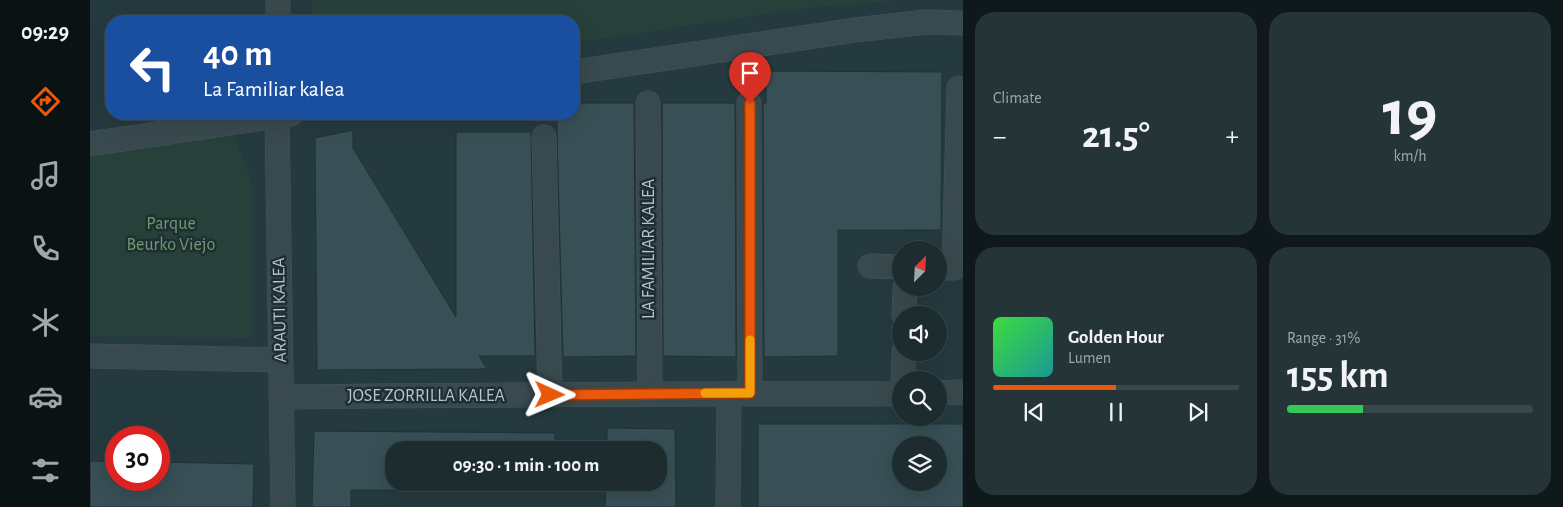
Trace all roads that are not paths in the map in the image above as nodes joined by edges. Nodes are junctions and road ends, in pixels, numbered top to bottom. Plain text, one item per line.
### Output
1 (278, 0) edge
2 (278, 15) edge
3 (963, 23) edge
4 (580, 71) edge
5 (959, 88) dead end
6 (648, 103) dead end
7 (750, 103) dead end
8 (249, 120) edge
9 (282, 120) edge
10 (544, 137) dead end
11 (90, 144) edge
12 (870, 266) dead end
13 (892, 267) edge
14 (948, 268) edge
15 (90, 356) edge
16 (280, 360) junction
17 (963, 392) edge
18 (947, 393) edge
19 (650, 394) junction
20 (739, 394) junction
21 (892, 394) edge
22 (550, 395) junction
23 (281, 397) junction
24 (283, 507) edge
25 (728, 507) edge

1 - 2 street
3 - 4 street
5 - 14 street
6 - 19 street, LA FAMILIAR KALEA
7 - 20 street
8 - 11 street
9 - 16 street, ARAUTI KALEA
10 - 22 street
12 - 13 street
15 - 16 street
16 - 23 street, ARAUTI KALEA
17 - 18 street
19 - 20 street, JOSE ZORRILLA KALEA
19 - 22 street, JOSE ZORRILLA KALEA
20 - 21 street, JOSE ZORRILLA KALEA
20 - 25 street
22 - 23 street, JOSE ZORRILLA KALEA
23 - 24 street, ARAUTI KALEA

